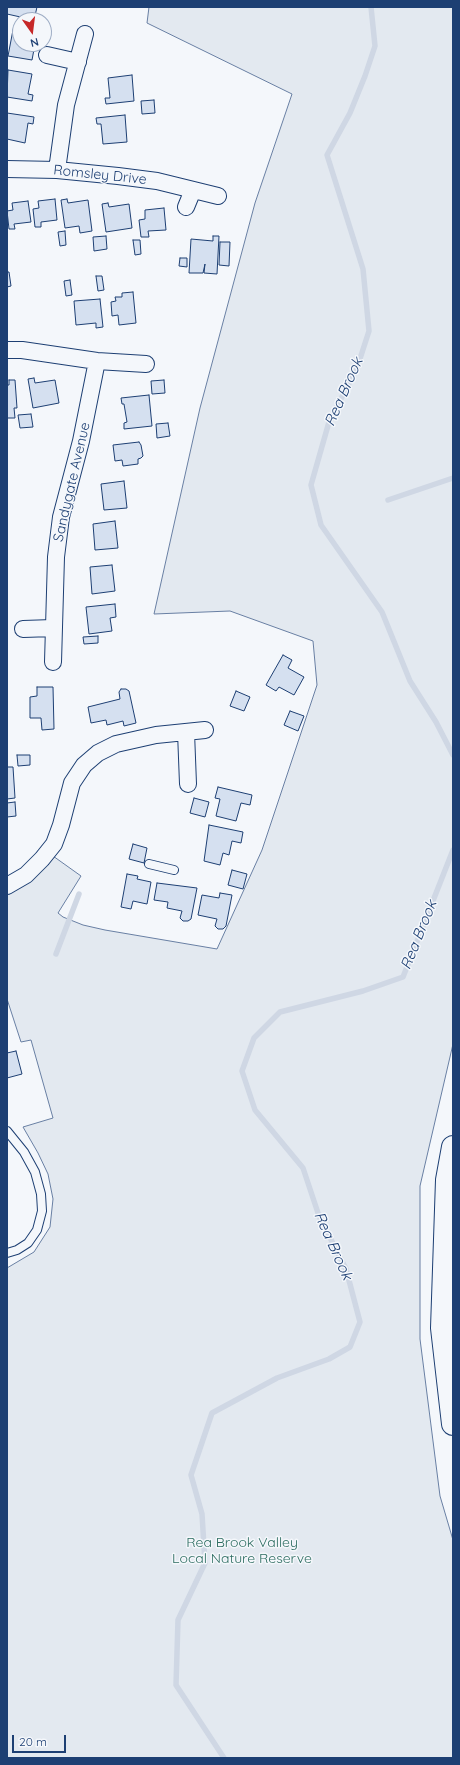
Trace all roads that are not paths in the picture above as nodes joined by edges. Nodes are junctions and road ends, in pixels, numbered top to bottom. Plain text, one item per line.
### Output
1 (85, 34) dead end
2 (47, 55) dead end
3 (78, 62) junction
4 (7, 169) edge
5 (57, 170) junction
6 (193, 190) junction
7 (218, 196) dead end
8 (186, 208) dead end
9 (7, 350) edge
10 (97, 361) junction
11 (146, 364) dead end
12 (53, 628) junction
13 (23, 629) dead end
14 (53, 662) dead end
15 (205, 730) dead end
16 (186, 732) junction
17 (188, 784) dead end
18 (149, 864) dead end
19 (174, 870) dead end
20 (7, 886) edge
21 (7, 1131) edge
22 (453, 1147) edge
23 (7, 1253) edge
24 (453, 1424) edge

1 - 3 street
2 - 3 street
3 - 5 street
4 - 5 street, Romsley Drive
5 - 6 street, Romsley Drive
6 - 7 street, Romsley Drive
6 - 8 street
9 - 10 street
10 - 11 street
10 - 12 street, Sandygate Avenue
12 - 13 street
12 - 14 street, Sandygate Avenue
15 - 16 street
16 - 17 street
16 - 20 street
18 - 19 lane
21 - 23 lane
22 - 24 main road

